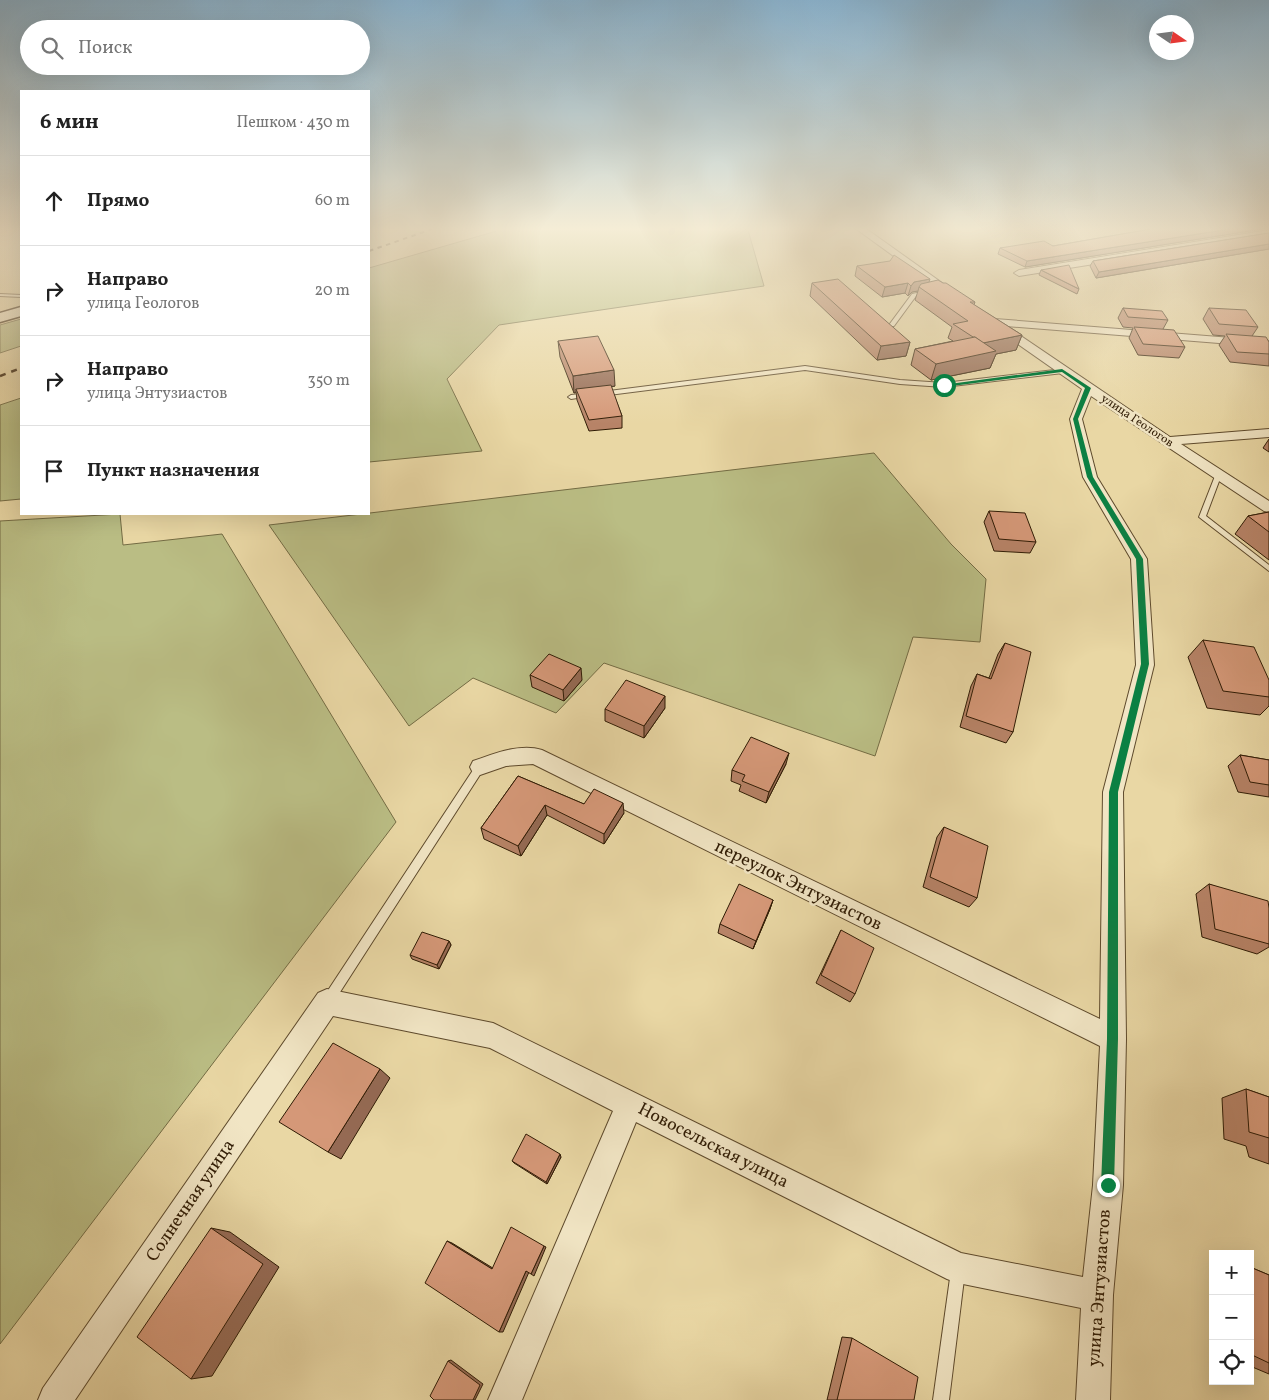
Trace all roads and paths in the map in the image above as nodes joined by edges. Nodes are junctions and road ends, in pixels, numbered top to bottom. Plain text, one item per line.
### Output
1 (920, 293) edge
2 (948, 293) edge
3 (0, 294) edge
4 (20, 296) edge
5 (965, 302) edge
6 (20, 311) edge
7 (0, 318) edge
8 (892, 324) edge
9 (1269, 344) edge
10 (1062, 371) junction
11 (1088, 388) junction
12 (571, 398) dead end
13 (1269, 433) edge
14 (1167, 441) junction
15 (1218, 476) junction
16 (1269, 508) edge
17 (1269, 569) edge
18 (480, 767) joint
19 (327, 1002) junction
20 (1113, 1039) junction
21 (630, 1104) junction
22 (958, 1268) junction
23 (1097, 1295) junction
24 (55, 1400) edge
25 (505, 1400) edge
26 (941, 1400) edge
27 (1094, 1400) edge

1 - 8 lane
2 - 5 street
3 - 4 lane
6 - 7 main road
9 - 10 street, улица Геологов
10 - 11 street, улица Геологов
10 - 12 lane
11 - 14 street, улица Геологов
11 - 20 street, улица Энтузиастов
13 - 14 street
14 - 15 street, улица Геологов
15 - 16 street, улица Геологов
15 - 17 lane
18 - 19 lane
18 - 20 street, переулок Энтузиастов
19 - 21 street, Новосельская улица
19 - 24 street, Солнечная улица
20 - 23 street, улица Энтузиастов
21 - 22 street, Новосельская улица
21 - 25 street
22 - 23 street, Новосельская улица
22 - 26 lane
23 - 27 street, улица Энтузиастов

